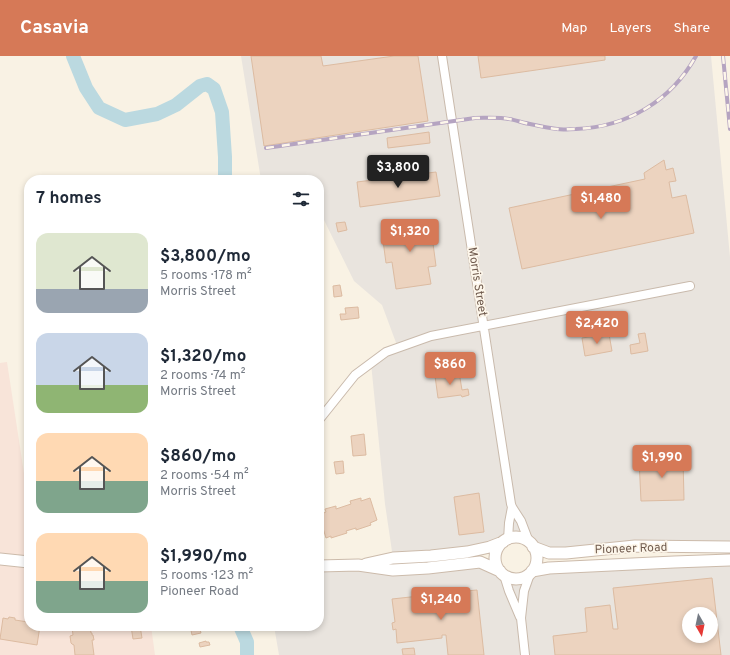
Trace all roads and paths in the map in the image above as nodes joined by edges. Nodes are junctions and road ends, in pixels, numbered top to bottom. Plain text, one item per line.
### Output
1 (442, 56) edge
2 (690, 286) dead end
3 (484, 326) junction
4 (324, 414) edge
5 (512, 507) junction
6 (505, 541) junction
7 (531, 544) junction
8 (730, 547) edge
9 (0, 559) edge
10 (730, 560) edge
11 (24, 561) edge
12 (324, 566) edge
13 (358, 566) junction
14 (531, 572) junction
15 (502, 573) junction
16 (520, 618) junction
17 (525, 655) edge

1 - 3 street, Morris Street
2 - 3 street
3 - 4 street
3 - 5 street, Morris Street
5 - 6 street, Morris Street
5 - 7 street, Morris Street
6 - 7 main road
6 - 13 main road
6 - 15 main road
7 - 8 main road, Pioneer Road
7 - 14 main road
9 - 11 main road
10 - 14 main road, Pioneer Road
12 - 13 main road
13 - 15 main road
14 - 15 main road
14 - 16 street
15 - 16 street
16 - 17 street

